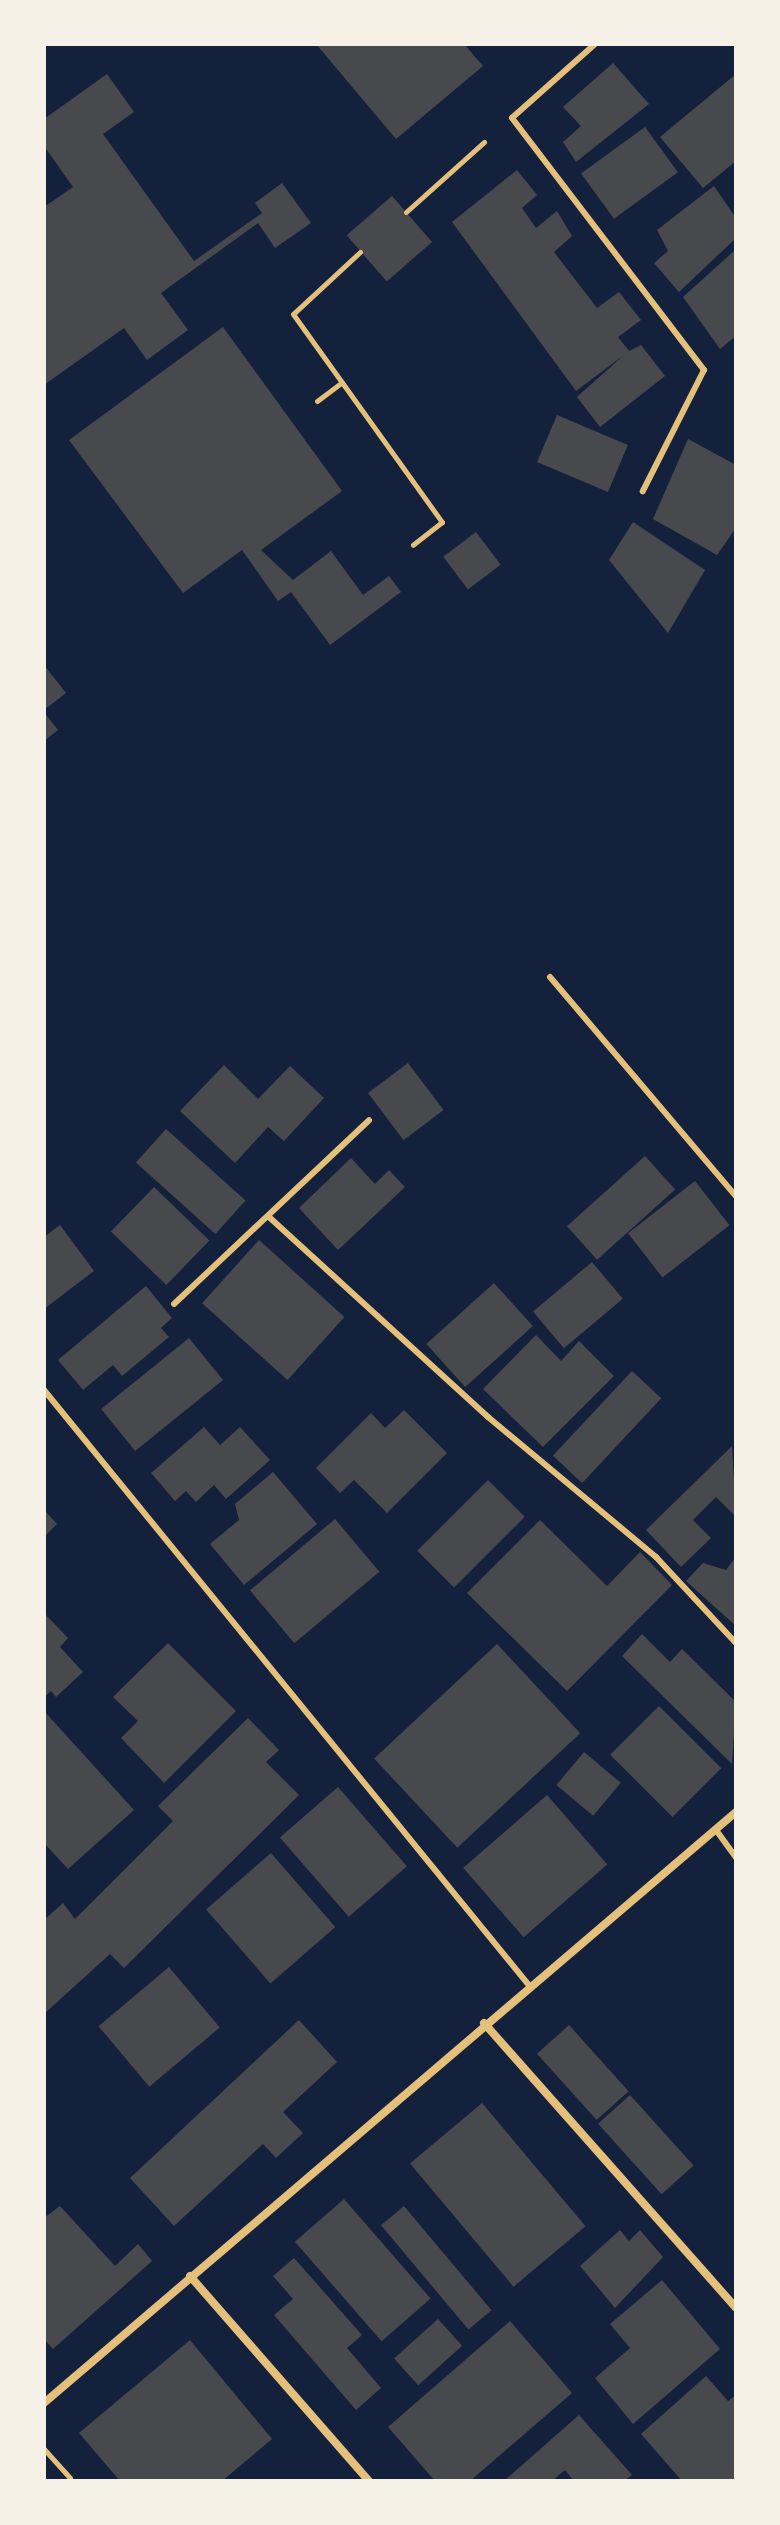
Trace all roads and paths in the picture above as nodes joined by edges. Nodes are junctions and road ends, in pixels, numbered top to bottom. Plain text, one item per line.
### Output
1 (595, 44) edge
2 (512, 118) junction
3 (406, 212) dead end
4 (360, 252) dead end
5 (341, 383) junction
6 (317, 401) dead end
7 (643, 491) dead end
8 (413, 545) dead end
9 (550, 977) dead end
10 (369, 1120) dead end
11 (736, 1196) edge
12 (269, 1217) junction
13 (174, 1304) dead end
14 (44, 1390) edge
15 (736, 1643) edge
16 (736, 1812) edge
17 (716, 1830) junction
18 (736, 1858) edge
19 (528, 1984) junction
20 (484, 2023) junction
21 (190, 2276) junction
22 (736, 2308) edge
23 (44, 2403) edge
24 (44, 2449) edge
25 (70, 2478) dead end
26 (369, 2481) edge

1 - 2 lane
2 - 3 path
2 - 7 lane
4 - 5 path
5 - 6 path
5 - 8 path
9 - 11 lane
10 - 12 lane
12 - 13 lane
12 - 15 lane
14 - 19 lane
16 - 17 street
17 - 18 lane
17 - 19 street
19 - 20 street
20 - 21 street
20 - 22 street
21 - 23 street
21 - 26 street
24 - 25 path

